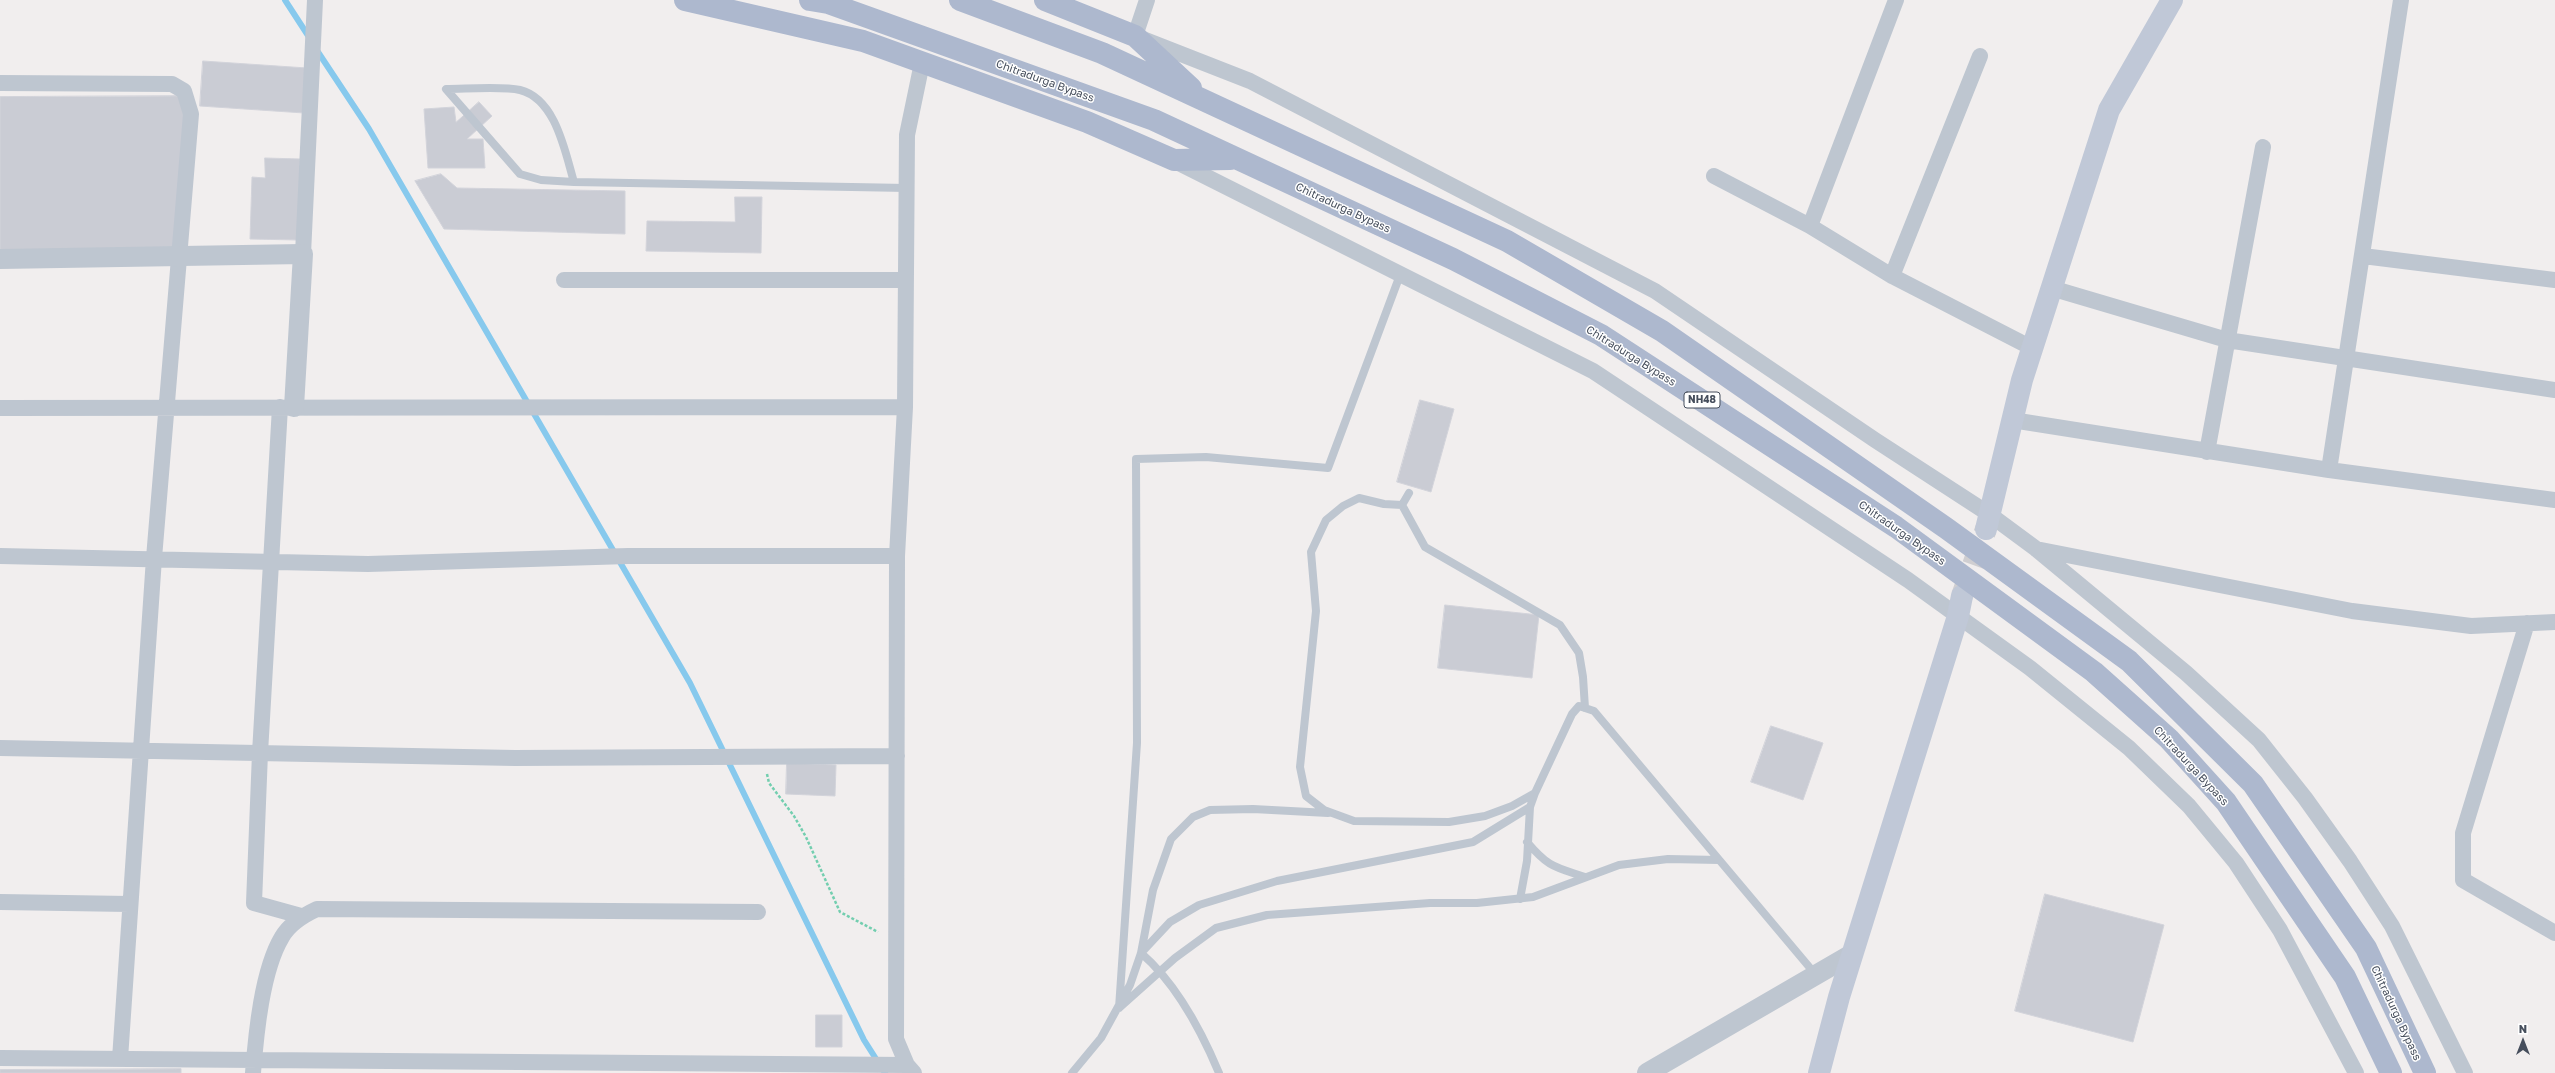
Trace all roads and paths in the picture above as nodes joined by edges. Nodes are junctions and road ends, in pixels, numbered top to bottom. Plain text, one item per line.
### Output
1 (315, 0) edge
2 (685, 0) edge
3 (810, 0) edge
4 (960, 0) edge
5 (1045, 0) edge
6 (1148, 0) edge
7 (1896, 0) edge
8 (2172, 0) edge
9 (2401, 0) edge
10 (1135, 36) junction
11 (1980, 56) dead end
12 (922, 63) junction
13 (0, 83) edge
14 (1205, 101) junction
15 (2263, 147) dead end
16 (1235, 159) junction
17 (1174, 160) junction
18 (1714, 176) dead end
19 (574, 182) junction
20 (907, 188) junction
21 (1810, 226) junction
22 (303, 254) junction
23 (2363, 256) junction
24 (180, 257) junction
25 (0, 259) edge
26 (1400, 275) junction
27 (1892, 276) junction
28 (564, 280) dead end
29 (906, 280) junction
30 (2555, 280) edge
31 (2051, 288) junction
32 (2227, 340) junction
33 (2032, 348) junction
34 (2348, 359) junction
35 (2555, 390) edge
36 (287, 407) junction
37 (905, 407) junction
38 (0, 408) edge
39 (166, 408) junction
40 (2012, 420) junction
41 (2207, 452) junction
42 (2330, 470) junction
43 (1409, 493) dead end
44 (2555, 500) edge
45 (1402, 505) junction
46 (1987, 521) junction
47 (2035, 548) junction
48 (0, 556) edge
49 (897, 556) junction
50 (154, 558) junction
51 (270, 561) junction
52 (1960, 606) junction
53 (2555, 622) edge
54 (2528, 623) junction
55 (1585, 708) junction
56 (0, 748) edge
57 (141, 751) junction
58 (260, 753) junction
59 (897, 756) junction
60 (767, 757) junction
61 (1535, 793) junction
62 (1530, 807) junction
63 (1332, 813) junction
64 (1527, 842) junction
65 (1719, 860) junction
66 (1585, 878) junction
67 (1520, 898) junction
68 (0, 902) edge
69 (129, 904) junction
70 (758, 912) dead end
71 (301, 916) junction
72 (2555, 933) edge
73 (896, 947) junction
74 (1141, 953) junction
75 (1852, 954) junction
76 (1161, 970) junction
77 (1816, 975) junction
78 (1119, 1008) junction
79 (0, 1058) edge
80 (120, 1059) junction
81 (253, 1067) edge
82 (910, 1069) edge
83 (1072, 1073) edge
84 (1219, 1073) edge
85 (1647, 1073) edge
86 (1819, 1073) edge
87 (2356, 1073) edge
88 (2391, 1073) edge
89 (2425, 1073) edge
90 (2465, 1073) edge

1 - 22 street
2 - 12 main road
3 - 16 main road, Chitradurga Bypass / NH48
4 - 14 main road, Chitradurga Bypass
5 - 10 main road
6 - 10 street
7 - 21 street
8 - 31 main road
9 - 23 street
10 - 14 main road
10 - 46 street
11 - 27 street
12 - 17 main road
12 - 20 street
13 - 24 street
14 - 89 main road, Chitradurga Bypass
15 - 32 street
16 - 17 main road
16 - 88 main road, Chitradurga Bypass / NH48
17 - 26 street
18 - 21 street
19 - 19 lane
19 - 20 lane
20 - 29 street
21 - 27 street
22 - 24 street
22 - 36 street
23 - 30 street
23 - 34 street
24 - 25 street
24 - 39 street
26 - 52 street
26 - 78 lane
27 - 33 street
28 - 29 street
29 - 37 street
31 - 32 street
31 - 33 main road
32 - 34 street
32 - 41 street
33 - 40 main road
34 - 35 street
34 - 42 street
36 - 37 street
36 - 39 street
36 - 51 street
37 - 49 street
38 - 39 street
39 - 50 street
40 - 41 street
40 - 46 main road
41 - 42 street
42 - 44 street
43 - 45 lane
45 - 55 lane
45 - 63 lane
46 - 47 street
47 - 54 street
47 - 90 street
48 - 50 street
49 - 51 street
49 - 59 street
50 - 51 street
50 - 57 street
51 - 58 street
52 - 75 main road
52 - 87 street
53 - 54 street
54 - 72 street
55 - 61 lane
55 - 65 lane
56 - 57 street
57 - 58 street
57 - 69 street
58 - 60 street
58 - 71 street
59 - 60 street
59 - 73 street
60 - 73 path
61 - 62 lane
61 - 63 lane
62 - 64 lane
62 - 74 lane
63 - 74 lane
64 - 66 lane
64 - 67 lane
65 - 66 lane
65 - 77 lane
66 - 67 lane
67 - 76 lane
68 - 69 street
69 - 80 street
70 - 71 street
71 - 81 street
73 - 82 street
74 - 76 lane
74 - 78 lane
75 - 77 street
75 - 86 main road
76 - 78 lane
76 - 84 lane
77 - 85 street
78 - 83 lane
79 - 80 street
80 - 81 street
81 - 82 street

